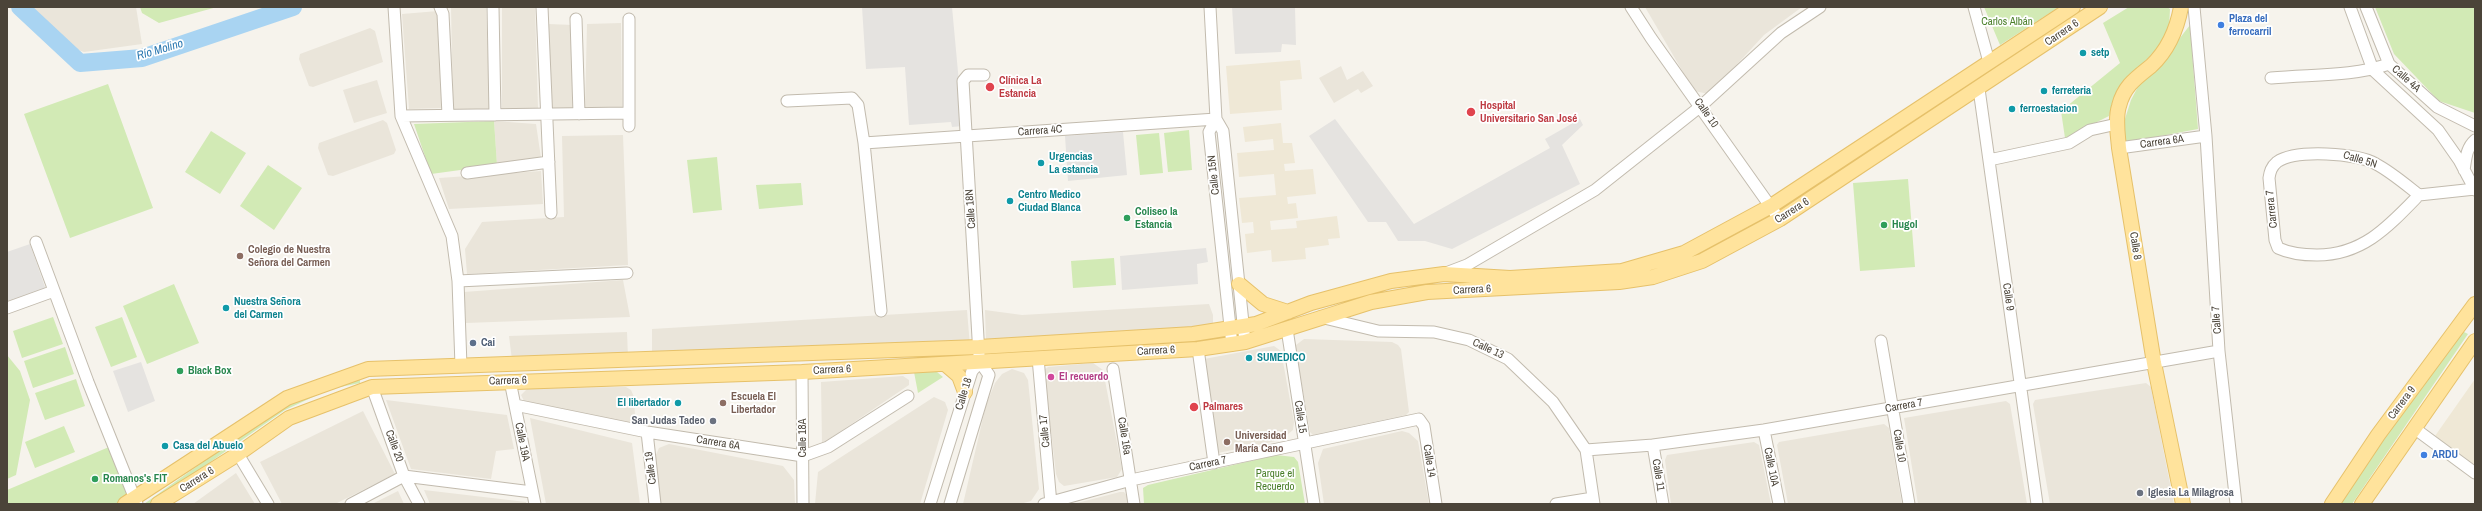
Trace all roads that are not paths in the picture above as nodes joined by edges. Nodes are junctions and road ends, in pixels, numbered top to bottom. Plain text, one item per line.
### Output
1 (394, 7) edge
2 (440, 7) edge
3 (493, 7) edge
4 (542, 7) edge
5 (1210, 7) edge
6 (1631, 7) edge
7 (1820, 7) edge
8 (1974, 7) edge
9 (2073, 7) edge
10 (2100, 7) edge
11 (2184, 7) edge
12 (2350, 7) edge
13 (2366, 7) edge
14 (576, 19) dead end
15 (628, 19) dead end
16 (1989, 62) junction
17 (2389, 64) junction
18 (2373, 70) junction
19 (984, 75) dead end
20 (2271, 78) dead end
21 (1979, 89) junction
22 (787, 101) dead end
23 (1701, 106) junction
24 (629, 113) junction
25 (546, 114) junction
26 (579, 114) junction
27 (448, 115) junction
28 (495, 115) junction
29 (401, 116) junction
30 (1216, 119) junction
31 (2118, 124) junction
32 (629, 126) dead end
33 (2475, 126) edge
34 (966, 136) junction
35 (2206, 136) junction
36 (2475, 140) edge
37 (864, 143) junction
38 (2119, 148) junction
39 (1989, 160) junction
40 (548, 162) junction
41 (2271, 169) joint
42 (2464, 170) junction
43 (467, 172) dead end
44 (2475, 189) edge
45 (2419, 195) junction
46 (1771, 206) junction
47 (552, 213) dead end
48 (1780, 220) junction
49 (36, 242) dead end
50 (626, 273) dead end
51 (1444, 274) junction
52 (458, 281) junction
53 (1239, 284) junction
54 (54, 292) junction
55 (7, 308) edge
56 (2474, 308) edge
57 (881, 311) dead end
58 (1288, 312) junction
59 (1319, 317) junction
60 (1237, 328) junction
61 (1287, 329) junction
62 (1881, 341) dead end
63 (2475, 341) edge
64 (1239, 343) junction
65 (979, 347) junction
66 (1198, 349) junction
67 (2219, 352) junction
68 (1038, 358) junction
69 (980, 362) junction
70 (945, 364) junction
71 (2154, 364) junction
72 (461, 366) junction
73 (1113, 369) dead end
74 (802, 372) junction
75 (510, 381) junction
76 (2020, 386) junction
77 (372, 387) junction
78 (965, 392) junction
79 (908, 396) dead end
80 (515, 405) junction
81 (1893, 408) junction
82 (1419, 419) joint
83 (2414, 428) junction
84 (1764, 430) junction
85 (647, 432) junction
86 (1304, 443) junction
87 (1654, 445) junction
88 (1586, 450) junction
89 (238, 454) junction
90 (803, 456) junction
91 (1214, 463) junction
92 (2475, 473) edge
93 (404, 476) junction
94 (1131, 480) junction
95 (532, 492) junction
96 (1593, 501) edge
97 (132, 502) edge
98 (1049, 503) edge
99 (158, 504) edge
100 (268, 504) edge
101 (351, 504) edge
102 (419, 504) edge
103 (535, 504) edge
104 (656, 504) edge
105 (802, 504) edge
106 (930, 504) edge
107 (950, 504) edge
108 (1134, 504) edge
109 (1314, 504) edge
110 (1436, 504) edge
111 (1556, 504) edge
112 (1663, 504) edge
113 (1779, 504) edge
114 (1909, 504) edge
115 (2037, 504) edge
116 (2183, 504) edge
117 (2236, 504) edge
118 (2332, 504) edge
119 (2362, 504) edge

1 - 29 street
2 - 27 street
3 - 28 street
4 - 25 street
5 - 30 street, Calle 15N
6 - 23 street, Calle 10
7 - 23 street, Carrera 6
8 - 16 street
9 - 16 main road, Carrera 6
10 - 21 main road, Carrera 6
11 - 31 main road, Calle 8
11 - 35 street, Calle 7
12 - 18 street
13 - 17 street, Calle 4A
14 - 26 street
15 - 24 street
16 - 46 main road, Carrera 6
17 - 18 street
17 - 33 street, Calle 4A
18 - 20 street
18 - 42 street
19 - 34 street, Calle 18N
21 - 39 street, Calle 9
21 - 48 main road, Carrera 6
22 - 37 street
23 - 46 street, Calle 10
23 - 51 street, Carrera 6
24 - 26 street
24 - 32 street
25 - 26 street
25 - 28 street
25 - 40 street
27 - 28 street
27 - 29 street
29 - 52 street
30 - 34 street, Carrera 4C
30 - 53 street
30 - 60 street, Calle 15N
31 - 38 main road, Calle 8
31 - 39 street
34 - 37 street, Carrera 4C
34 - 65 street, Calle 18N
35 - 38 street, Carrera 6A
35 - 67 street, Calle 7
36 - 42 street
37 - 57 street
38 - 71 main road, Calle 8
39 - 76 street, Calle 9
40 - 43 street
40 - 47 street
41 - 45 street, Calle 5N
41 - 45 street, Carrera 7
42 - 44 street
44 - 45 street
46 - 48 street, Calle 10
46 - 51 main road, Carrera 6
48 - 59 main road, Carrera 6
49 - 54 street
50 - 52 street
51 - 58 main road, Carrera 6
52 - 72 street
53 - 58 main road
53 - 60 street
54 - 55 street
54 - 97 street
56 - 118 main road, Carrera 9
58 - 60 main road, Carrera 6
59 - 61 main road, Carrera 6
59 - 88 street, Calle 13
60 - 64 street
60 - 65 main road, Carrera 6
61 - 64 main road, Carrera 6
61 - 86 street, Calle 15
62 - 81 street, Calle 10
63 - 83 main road
64 - 66 main road, Carrera 6
65 - 69 street, Calle 18N
65 - 72 main road, Carrera 6
66 - 68 main road, Carrera 6
66 - 91 street
67 - 71 street, Carrera 7
67 - 117 street, Calle 7
68 - 69 main road, Carrera 6
68 - 98 street, Calle 17
69 - 70 main road, Carrera 6
69 - 78 street, Calle 18
69 - 107 street, Calle 18
70 - 74 main road, Carrera 6
70 - 78 main road
71 - 76 street, Carrera 7
71 - 116 main road, Calle 8
72 - 97 main road, Carrera 6
73 - 94 street, Calle 16a
74 - 75 main road, Carrera 6
74 - 90 street, Calle 18A
75 - 77 main road, Carrera 6
75 - 80 street, Calle 19A
76 - 81 street, Carrera 7
76 - 115 street, Calle 9
77 - 89 main road, Carrera 6
77 - 93 street, Calle 20
78 - 106 street, Calle 18
79 - 90 street, Carrera 6A
80 - 85 street, Carrera 6A
80 - 95 street, Calle 19A
81 - 84 street, Carrera 7
81 - 114 street, Calle 10
82 - 86 street, Carrera 7
82 - 110 street, Calle 14
83 - 92 street
83 - 119 main road
84 - 87 street, Carrera 7
84 - 113 street, Calle 10A
85 - 90 street, Carrera 6A
85 - 104 street, Calle 19
86 - 91 street, Carrera 7
86 - 109 street, Calle 15
87 - 88 street, Carrera 7
87 - 112 street, Calle 11
88 - 96 street, Calle 13
89 - 99 main road, Carrera 6
89 - 100 street
90 - 105 street, Calle 18A
91 - 94 street, Carrera 7
93 - 95 street
93 - 101 street
93 - 102 street, Calle 20
94 - 98 street, Carrera 7
94 - 108 street, Calle 16a
95 - 103 street, Calle 19A
96 - 111 street

